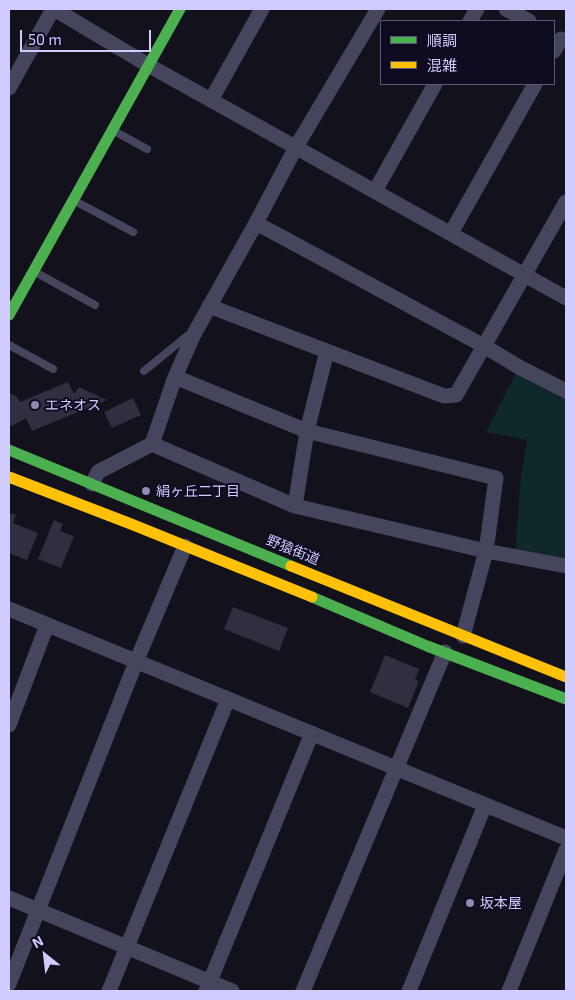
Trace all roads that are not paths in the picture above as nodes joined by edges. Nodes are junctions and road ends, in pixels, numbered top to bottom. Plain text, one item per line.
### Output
1 (54, 9) edge
2 (180, 9) edge
3 (262, 9) edge
4 (378, 9) edge
5 (478, 9) edge
6 (506, 9) edge
7 (471, 20) edge
8 (527, 20) edge
9 (148, 65) junction
10 (434, 85) edge
11 (535, 85) edge
12 (9, 88) edge
13 (211, 100) junction
14 (112, 130) junction
15 (296, 147) junction
16 (147, 149) dead end
17 (375, 191) junction
18 (73, 200) junction
19 (566, 202) edge
20 (256, 223) junction
21 (133, 232) dead end
22 (451, 233) junction
23 (33, 271) junction
24 (525, 274) junction
25 (566, 298) edge
26 (95, 305) dead end
27 (210, 306) junction
28 (9, 315) edge
29 (194, 334) junction
30 (9, 345) edge
31 (484, 346) junction
32 (327, 351) junction
33 (54, 369) dead end
34 (144, 371) dead end
35 (175, 376) junction
36 (566, 391) edge
37 (306, 430) junction
38 (152, 444) junction
39 (9, 450) edge
40 (9, 476) edge
41 (92, 484) junction
42 (295, 506) junction
43 (184, 546) junction
44 (486, 551) junction
45 (565, 564) edge
46 (9, 610) edge
47 (47, 625) junction
48 (463, 636) junction
49 (445, 652) junction
50 (136, 662) junction
51 (566, 677) edge
52 (228, 699) junction
53 (566, 699) edge
54 (9, 725) edge
55 (312, 733) junction
56 (396, 768) junction
57 (486, 805) junction
58 (566, 838) edge
59 (566, 850) edge
60 (9, 898) edge
61 (38, 910) junction
62 (127, 948) junction
63 (9, 984) edge
64 (208, 987) edge
65 (109, 991) edge
66 (232, 991) edge
67 (303, 991) edge
68 (409, 991) edge
69 (509, 991) edge

1 - 9 street
1 - 12 street
2 - 9 main road
3 - 13 street
4 - 15 street
5 - 7 street
6 - 8 street
9 - 13 street
9 - 14 main road
10 - 17 street
11 - 22 street
13 - 15 street
14 - 16 lane
14 - 18 main road
15 - 17 street
15 - 20 street
17 - 22 street
18 - 21 lane
18 - 23 main road
19 - 24 street
20 - 27 street
20 - 31 street
22 - 24 street
23 - 26 lane
23 - 28 main road
24 - 25 street
24 - 31 street
27 - 29 street
27 - 32 street
29 - 34 lane
29 - 35 street
30 - 33 lane
31 - 32 street
31 - 36 street
32 - 37 street
35 - 37 street
35 - 38 street
37 - 42 street
37 - 44 street
38 - 41 street
38 - 42 street
39 - 41 main road, 野猿街道
40 - 43 main road
41 - 48 main road, 野猿街道
42 - 44 street
43 - 49 main road
43 - 50 street
44 - 45 street
44 - 48 street
46 - 47 street
47 - 50 street
47 - 54 street
48 - 51 main road, 野猿街道
49 - 53 main road
49 - 56 street
50 - 52 street
50 - 61 street
52 - 55 street
52 - 62 street
55 - 56 street
55 - 64 street
56 - 57 street
56 - 67 street
57 - 58 street
57 - 68 street
59 - 69 street
60 - 61 street
61 - 62 street
61 - 63 street
62 - 64 street
62 - 65 street
64 - 66 street

